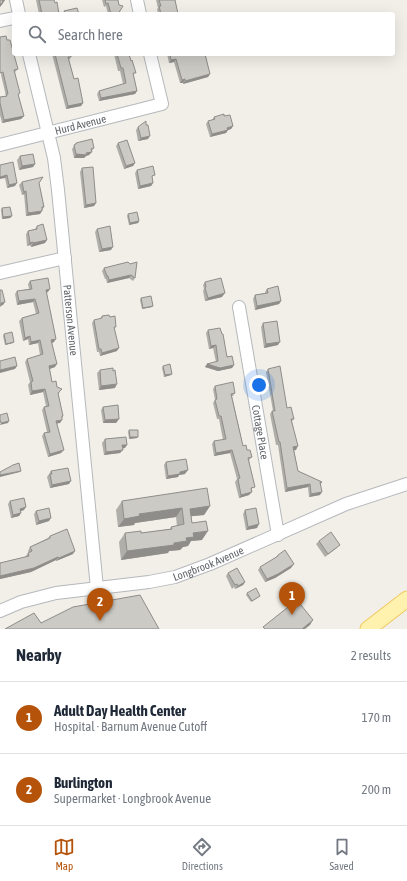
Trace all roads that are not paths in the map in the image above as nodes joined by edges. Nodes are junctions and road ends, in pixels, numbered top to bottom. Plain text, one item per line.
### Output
1 (16, 0) edge
2 (137, 0) edge
3 (19, 12) edge
4 (140, 12) edge
5 (12, 18) edge
6 (0, 21) edge
7 (29, 56) edge
8 (150, 56) edge
9 (48, 134) junction
10 (0, 145) edge
11 (65, 258) junction
12 (0, 273) edge
13 (239, 307) dead end
14 (407, 484) edge
15 (278, 535) junction
16 (97, 588) junction
17 (402, 603) edge
18 (0, 611) edge
19 (368, 629) edge

1 - 3 street
2 - 4 street
5 - 6 street
7 - 9 street, Patterson Avenue
8 - 9 street, Hurd Avenue
9 - 10 street, Hurd Avenue
9 - 11 street, Patterson Avenue
11 - 12 street
11 - 16 street, Patterson Avenue
13 - 15 street, Cottage Place
14 - 15 street, Longbrook Avenue
15 - 16 street, Longbrook Avenue
16 - 18 street, Longbrook Avenue
17 - 19 main road

